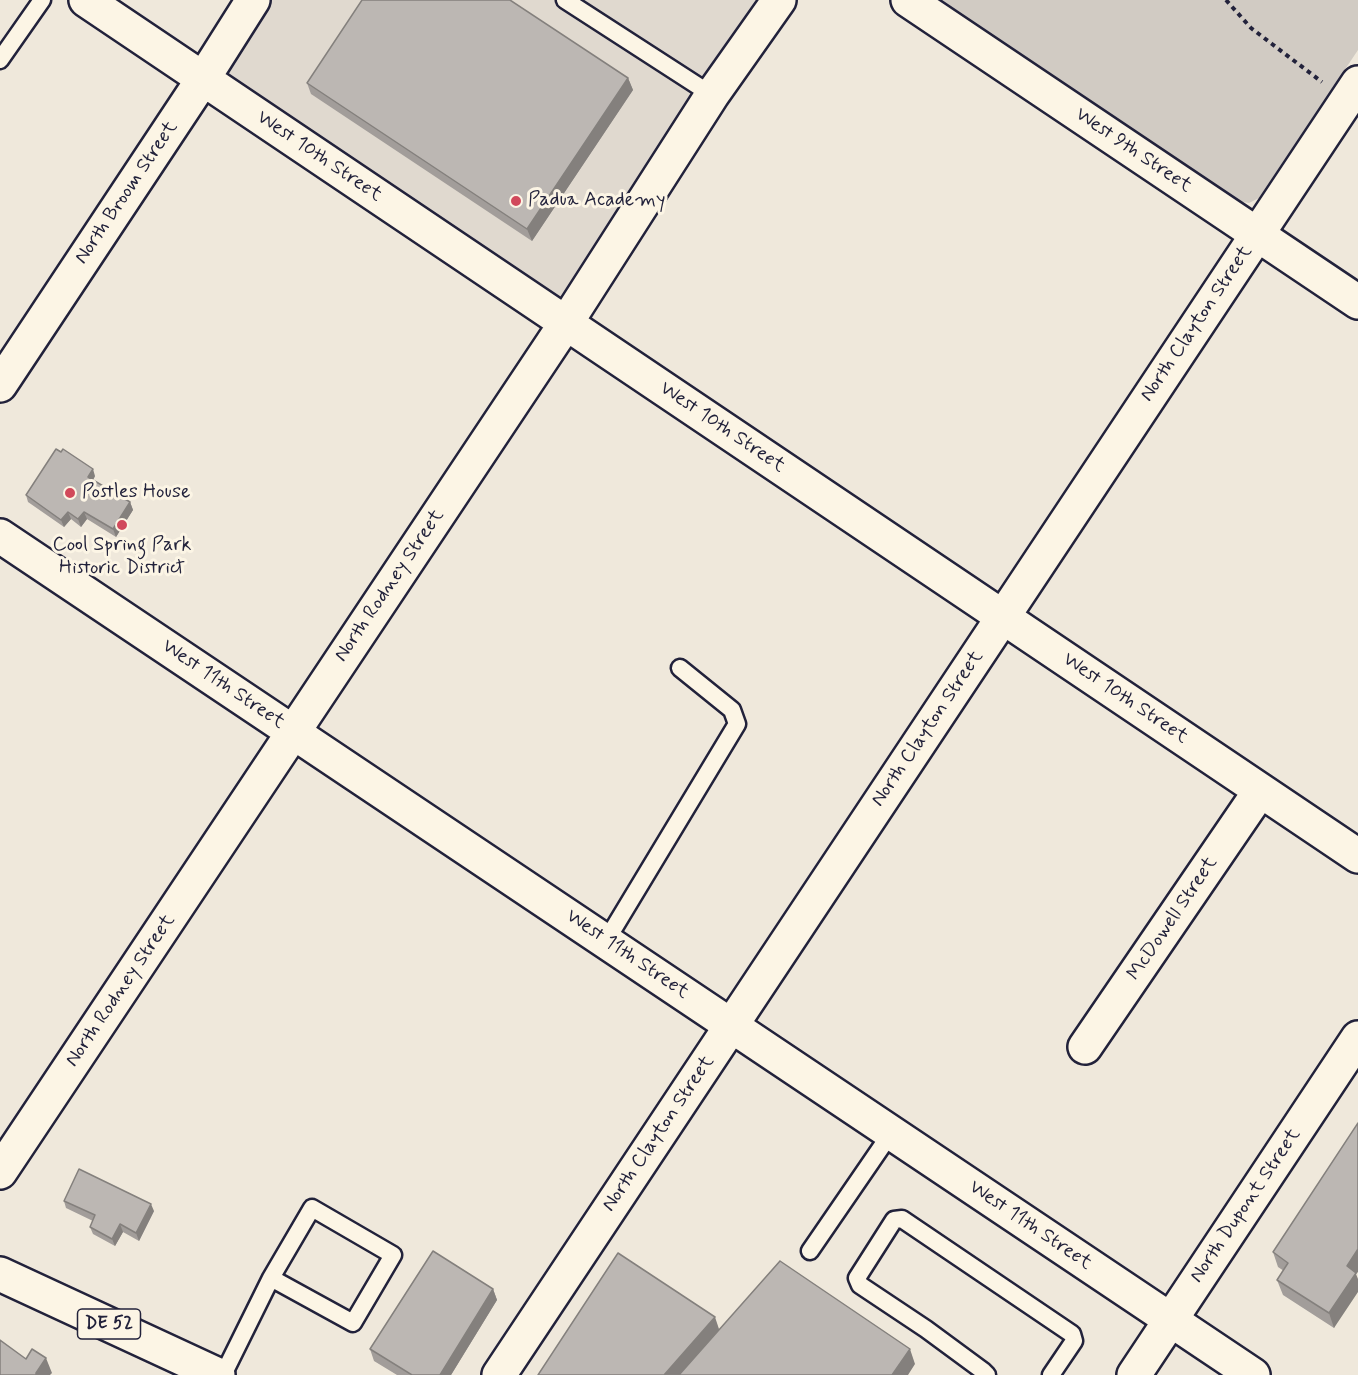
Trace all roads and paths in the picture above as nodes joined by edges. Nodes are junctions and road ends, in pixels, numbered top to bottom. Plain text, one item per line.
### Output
1 (42, 0) edge
2 (86, 0) edge
3 (253, 0) edge
4 (566, 0) edge
5 (779, 0) edge
6 (908, 0) edge
7 (1226, 0) edge
8 (0, 60) edge
9 (203, 79) junction
10 (1353, 91) edge
11 (712, 95) junction
12 (1257, 235) junction
13 (1358, 302) edge
14 (566, 323) junction
15 (0, 385) edge
16 (0, 536) edge
17 (1003, 617) junction
18 (680, 668) dead end
19 (293, 732) junction
20 (1260, 790) junction
21 (1358, 856) edge
22 (606, 941) junction
23 (731, 1025) junction
24 (1358, 1038) edge
25 (1085, 1047) dead end
26 (891, 1133) junction
27 (3, 1161) edge
28 (810, 1251) dead end
29 (0, 1274) edge
30 (271, 1278) junction
31 (1171, 1320) junction
32 (218, 1375) edge
33 (223, 1375) edge
34 (499, 1375) edge
35 (987, 1375) edge
36 (1051, 1375) edge
37 (1134, 1375) edge
38 (1253, 1375) edge

1 - 8 lane
2 - 9 street, West 10th Street
3 - 9 street, North Broom Street
4 - 11 lane
5 - 11 street, North Rodney Street
6 - 12 street, West 9th Street
7 - 10 path
9 - 14 street, West 10th Street
9 - 15 street, North Broom Street
10 - 12 street, North Clayton Street
11 - 14 street, North Rodney Street
12 - 13 street, West 9th Street
12 - 17 street, North Clayton Street
14 - 17 street, West 10th Street
14 - 19 street, North Rodney Street
16 - 19 street, West 11th Street
17 - 20 street, West 10th Street
17 - 23 street, North Clayton Street
18 - 22 lane
19 - 22 street, West 11th Street
19 - 27 street, North Rodney Street
20 - 21 street, West 10th Street
20 - 25 street, McDowell Street
22 - 23 street, West 11th Street
23 - 26 street, West 11th Street
23 - 34 street, North Clayton Street
24 - 31 street, North Dupont Street
26 - 28 lane
26 - 31 street, West 11th Street
29 - 32 street, DE 52
30 - 30 lane
30 - 33 lane
31 - 37 street, North Dupont Street
31 - 38 street, West 11th Street
35 - 36 lane

